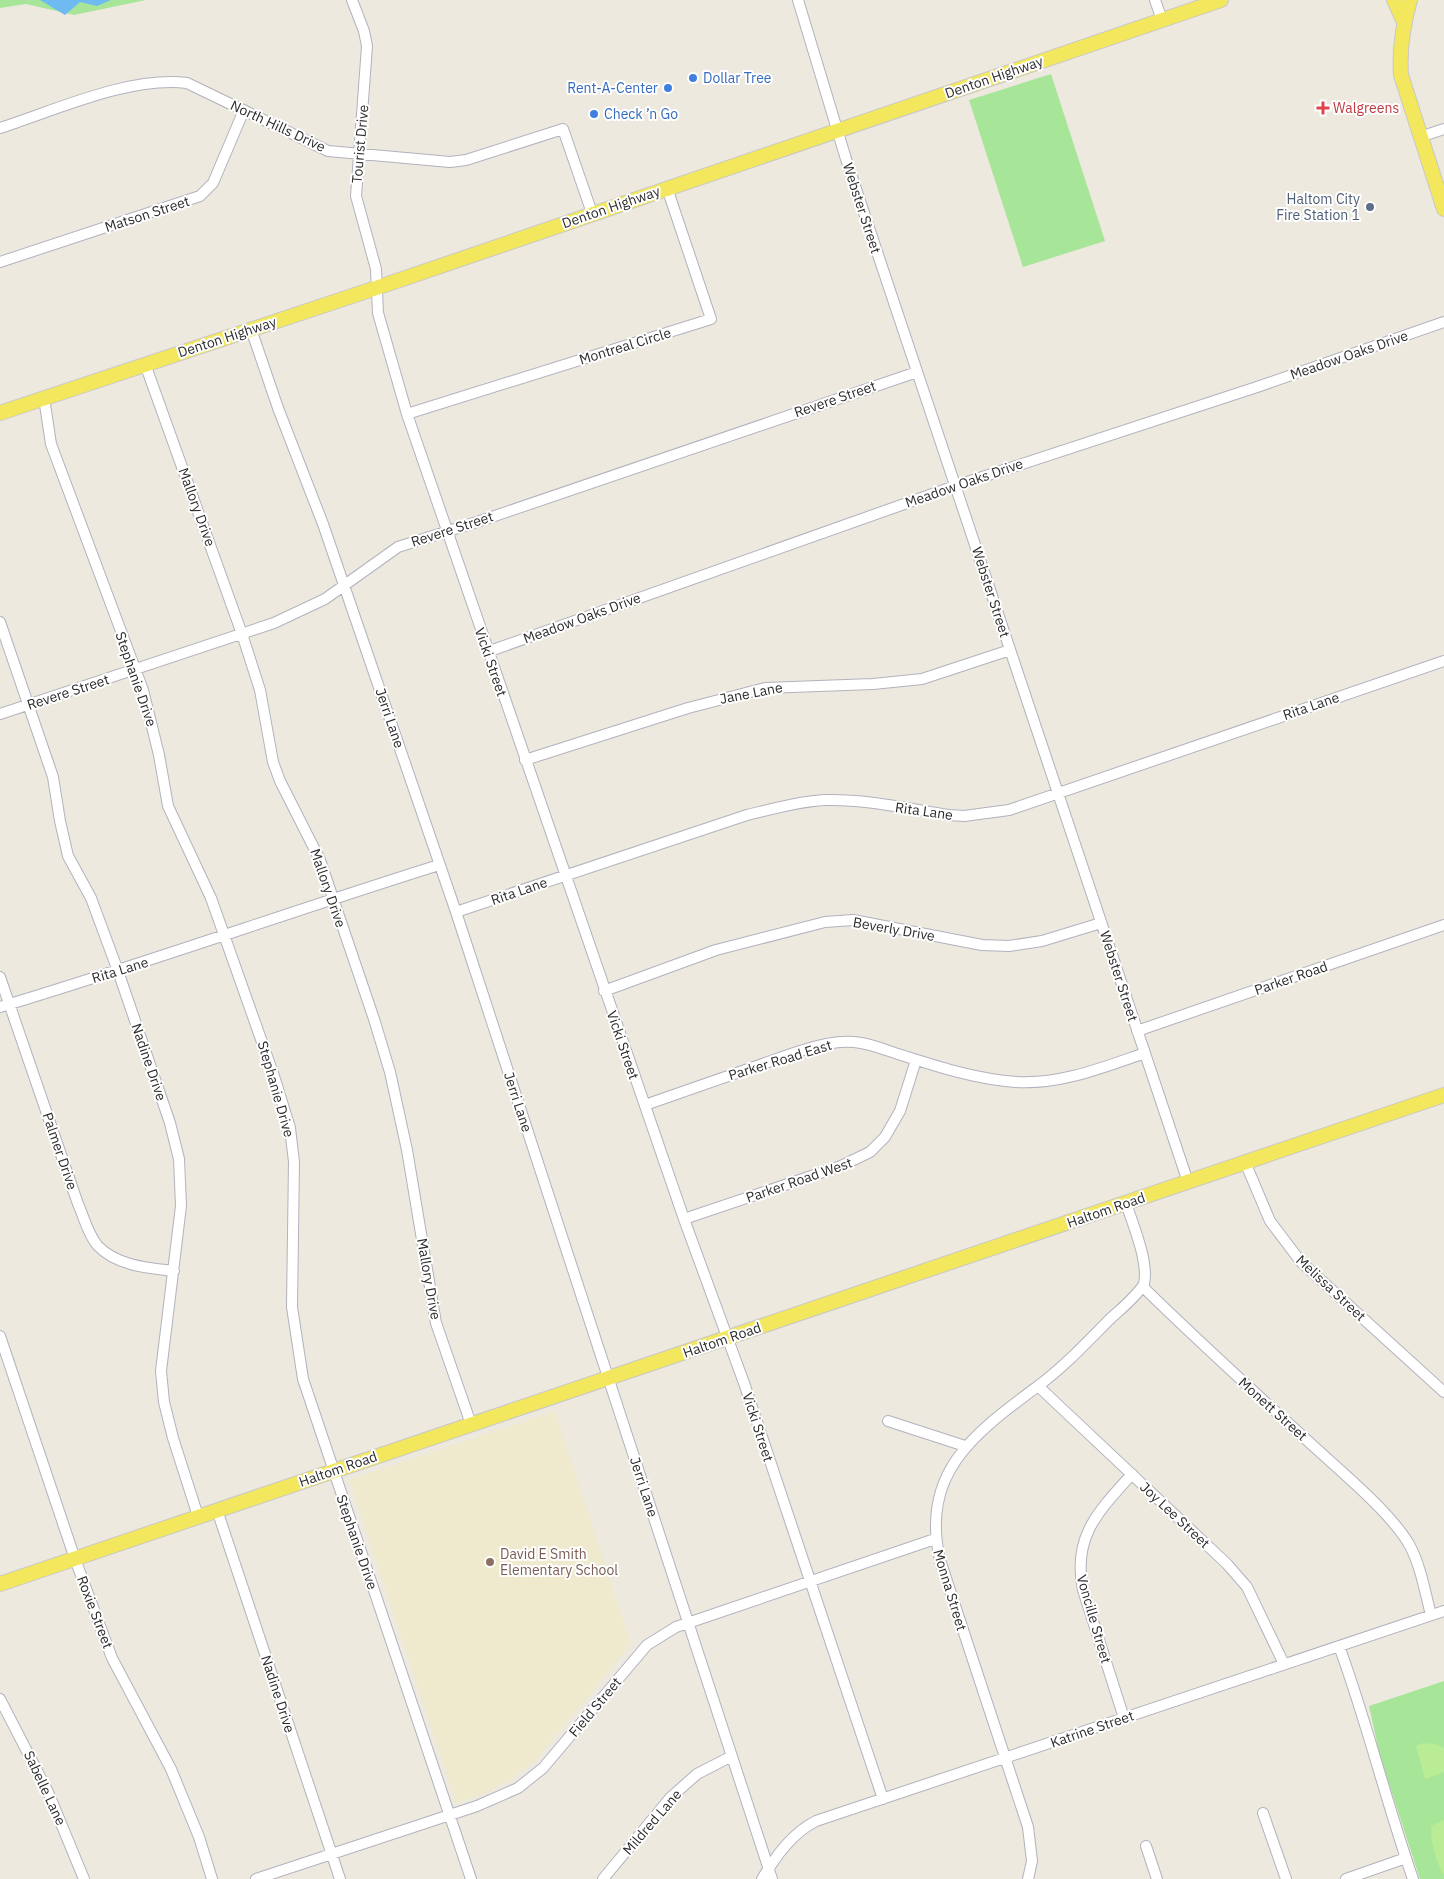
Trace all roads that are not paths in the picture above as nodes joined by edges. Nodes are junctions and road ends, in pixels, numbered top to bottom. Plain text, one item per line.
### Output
1 (352, 0) edge
2 (798, 0) edge
3 (1155, 0) edge
4 (1221, 0) edge
5 (1394, 0) edge
6 (1410, 0) edge
7 (1162, 20) junction
8 (1404, 22) junction
9 (244, 110) junction
10 (0, 128) edge
11 (1444, 128) edge
12 (838, 129) junction
13 (1420, 137) junction
14 (358, 155) junction
15 (666, 188) junction
16 (1444, 209) edge
17 (592, 213) junction
18 (0, 262) edge
19 (376, 288) junction
20 (1444, 322) edge
21 (251, 329) junction
22 (144, 364) junction
23 (917, 372) junction
24 (44, 398) junction
25 (0, 413) edge
26 (408, 414) junction
27 (955, 486) junction
28 (448, 530) junction
29 (344, 586) junction
30 (0, 622) edge
31 (242, 634) junction
32 (1010, 650) junction
33 (487, 652) junction
34 (1444, 660) edge
35 (135, 670) junction
36 (29, 705) junction
37 (0, 714) edge
38 (525, 760) junction
39 (1058, 793) junction
40 (438, 865) junction
41 (566, 876) junction
42 (332, 899) junction
43 (456, 912) junction
44 (1101, 923) junction
45 (1444, 925) edge
46 (224, 935) junction
47 (118, 971) junction
48 (0, 977) edge
49 (604, 991) junction
50 (5, 1006) edge
51 (1137, 1031) junction
52 (1145, 1054) junction
53 (916, 1060) junction
54 (1444, 1095) edge
55 (645, 1105) junction
56 (1245, 1162) junction
57 (1188, 1182) junction
58 (1126, 1203) junction
59 (684, 1219) junction
60 (174, 1271) junction
61 (1143, 1286) junction
62 (0, 1336) edge
63 (728, 1339) junction
64 (608, 1379) junction
65 (1038, 1386) junction
66 (1444, 1392) edge
67 (888, 1421) dead end
68 (471, 1424) junction
69 (965, 1446) junction
70 (333, 1470) junction
71 (1132, 1474) junction
72 (217, 1510) junction
73 (198, 1516) junction
74 (935, 1539) junction
75 (75, 1559) junction
76 (810, 1583) junction
77 (0, 1584) edge
78 (1444, 1611) edge
79 (1432, 1615) junction
80 (688, 1623) junction
81 (1339, 1646) junction
82 (1284, 1664) junction
83 (0, 1699) edge
84 (1124, 1718) junction
85 (732, 1756) junction
86 (1004, 1758) junction
87 (883, 1799) junction
88 (1263, 1813) dead end
89 (450, 1815) junction
90 (1146, 1846) dead end
91 (331, 1853) junction
92 (1406, 1858) junction
93 (769, 1868) junction
94 (84, 1879) edge
95 (212, 1879) edge
96 (256, 1879) edge
97 (340, 1879) edge
98 (471, 1879) edge
99 (603, 1879) edge
100 (762, 1879) edge
101 (772, 1879) edge
102 (1028, 1879) edge
103 (1157, 1879) edge
104 (1286, 1879) edge
105 (1346, 1879) edge
106 (1413, 1879) edge

1 - 14 street, Tourist Drive
2 - 12 street, Webster Street
3 - 7 street
4 - 7 main road, Denton Highway
5 - 8 main road
6 - 8 main road
7 - 12 main road, Denton Highway
8 - 13 main road
9 - 10 street, North Hills Drive
9 - 14 street, North Hills Drive
9 - 18 street, Matson Street
11 - 13 street
12 - 15 main road, Denton Highway
12 - 23 street, Webster Street
13 - 16 main road
14 - 17 street, North Hills Drive
14 - 19 street, Tourist Drive
15 - 17 main road, Denton Highway
15 - 26 street, Montreal Circle
17 - 19 main road, Denton Highway
19 - 21 main road, Denton Highway
19 - 26 street, Vicki Street
20 - 27 street, Meadow Oaks Drive
21 - 22 main road, Denton Highway
21 - 29 street, Jerri Lane
22 - 24 main road, Denton Highway
22 - 31 street, Mallory Drive
23 - 27 street, Webster Street
23 - 28 street, Revere Street
24 - 25 main road, Denton Highway
24 - 35 street, Stephanie Drive
26 - 28 street, Vicki Street
27 - 32 street, Webster Street
27 - 33 street, Meadow Oaks Drive
28 - 29 street, Revere Street
28 - 33 street, Vicki Street
29 - 31 street, Revere Street
29 - 40 street, Jerri Lane
30 - 36 street, Nadine Drive
31 - 35 street, Revere Street
31 - 42 street, Mallory Drive
32 - 38 street, Jane Lane
32 - 39 street, Webster Street
33 - 38 street, Vicki Street
34 - 39 street, Rita Lane
35 - 36 street, Revere Street
35 - 46 street, Stephanie Drive
36 - 37 street, Revere Street
36 - 47 street, Nadine Drive
38 - 41 street, Vicki Street
39 - 41 street, Rita Lane
39 - 44 street, Webster Street
40 - 42 street, Rita Lane
40 - 43 street, Jerri Lane
41 - 43 street, Rita Lane
41 - 49 street, Vicki Street
42 - 46 street, Rita Lane
42 - 68 street, Mallory Drive
43 - 64 street, Jerri Lane
44 - 49 street, Beverly Drive
44 - 51 street, Webster Street
45 - 51 street, Parker Road
46 - 47 street, Rita Lane
46 - 70 street, Stephanie Drive
47 - 50 street, Rita Lane
47 - 60 street, Nadine Drive
48 - 50 street, Palmer Drive
49 - 55 street, Vicki Street
50 - 60 street, Palmer Drive
51 - 52 street, Webster Street
52 - 53 street
52 - 57 street, Webster Street
53 - 55 street, Parker Road East
53 - 59 street, Parker Road West
54 - 56 main road, Haltom Road
55 - 59 street, Vicki Street
56 - 57 main road, Haltom Road
56 - 66 street, Melissa Street
57 - 58 main road, Haltom Road
58 - 61 street
58 - 63 main road, Haltom Road
59 - 63 street, Vicki Street
60 - 73 street, Nadine Drive
61 - 65 street, Monna Street
61 - 79 street, Monett Street
62 - 75 street, Roxie Street
63 - 64 main road, Haltom Road
63 - 76 street, Vicki Street
64 - 68 main road, Haltom Road
64 - 80 street, Jerri Lane
65 - 69 street, Monna Street
65 - 71 street, Joy Lee Street
67 - 69 street
68 - 70 main road, Haltom Road
69 - 74 street, Monna Street
70 - 72 main road, Haltom Road
70 - 89 street, Stephanie Drive
71 - 82 street, Joy Lee Street
71 - 84 street, Voncille Street
72 - 73 main road, Haltom Road
72 - 91 street, Nadine Drive
73 - 75 main road, Haltom Road
74 - 76 street, Field Street
74 - 86 street, Monna Street
75 - 77 main road, Haltom Road
75 - 95 street, Roxie Street
76 - 80 street, Field Street
76 - 87 street, Vicki Street
78 - 79 street, Katrine Street
79 - 81 street, Katrine Street
80 - 85 street, Jerri Lane
80 - 89 street, Field Street
81 - 82 street, Katrine Street
81 - 92 street
82 - 84 street, Katrine Street
83 - 94 street, Sabelle Lane
84 - 86 street, Katrine Street
85 - 93 street, Jerri Lane
85 - 99 street, Mildred Lane
86 - 87 street, Katrine Street
86 - 102 street, Monna Street
87 - 93 street, Katrine Street
88 - 104 street
89 - 91 street, Field Street
89 - 98 street, Stephanie Drive
90 - 103 street
91 - 96 street, Field Street
91 - 97 street, Nadine Drive
92 - 105 street
92 - 106 street
93 - 100 street, Katrine Street
93 - 101 street, Jerri Lane

